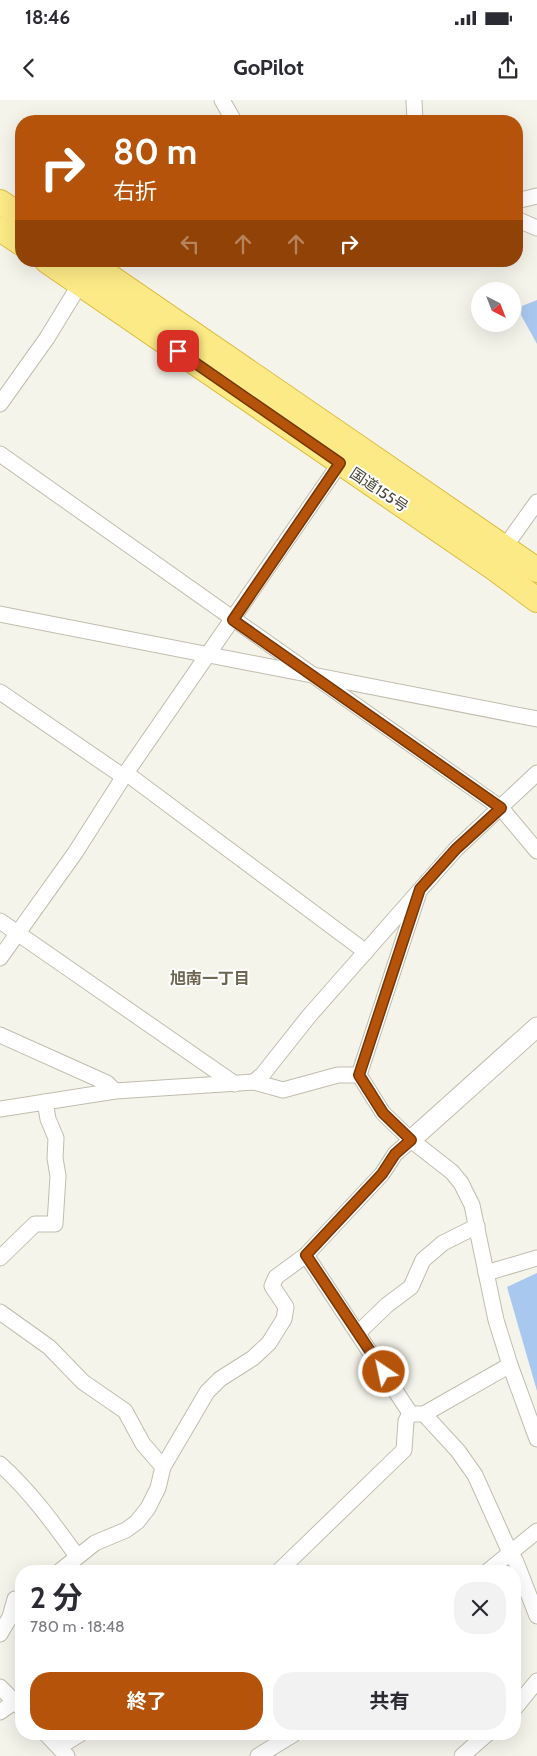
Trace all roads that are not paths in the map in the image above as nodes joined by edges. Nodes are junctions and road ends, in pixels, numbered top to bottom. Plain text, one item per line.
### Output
1 (222, 100) edge
2 (414, 100) edge
3 (231, 115) edge
4 (415, 115) edge
5 (537, 196) edge
6 (523, 199) edge
7 (0, 202) edge
8 (15, 212) edge
9 (523, 222) edge
10 (537, 228) edge
11 (0, 229) edge
12 (15, 239) edge
13 (56, 267) edge
14 (96, 267) edge
15 (80, 284) junction
16 (0, 404) edge
17 (0, 454) edge
18 (340, 463) junction
19 (537, 502) edge
20 (504, 548) junction
21 (537, 570) edge
22 (537, 600) edge
23 (0, 614) edge
24 (233, 620) junction
25 (208, 655) junction
26 (316, 677) junction
27 (0, 692) edge
28 (537, 719) edge
29 (537, 774) edge
30 (125, 775) junction
31 (501, 808) junction
32 (537, 851) edge
33 (420, 889) junction
34 (0, 921) edge
35 (17, 933) junction
36 (366, 952) junction
37 (0, 958) edge
38 (537, 1027) edge
39 (0, 1035) edge
40 (359, 1075) junction
41 (254, 1082) junction
42 (235, 1084) junction
43 (115, 1091) junction
44 (45, 1102) junction
45 (0, 1109) edge
46 (411, 1140) junction
47 (477, 1226) junction
48 (306, 1255) junction
49 (0, 1258) edge
50 (537, 1258) edge
51 (486, 1273) junction
52 (0, 1312) edge
53 (358, 1333) junction
54 (510, 1366) junction
55 (417, 1414) junction
56 (537, 1440) edge
57 (0, 1464) edge
58 (164, 1467) junction
59 (537, 1532) edge
60 (511, 1552) junction
61 (77, 1556) junction
62 (67, 1565) edge
63 (285, 1565) edge
64 (495, 1565) edge
65 (516, 1565) edge
66 (521, 1577) edge
67 (15, 1599) edge
68 (15, 1605) edge
69 (0, 1606) edge
70 (537, 1616) edge
71 (0, 1634) edge
72 (537, 1681) edge
73 (0, 1687) edge
74 (521, 1701) edge
75 (15, 1703) edge
76 (15, 1706) edge
77 (0, 1712) edge
78 (52, 1740) edge
79 (74, 1740) edge
80 (284, 1740) edge
81 (480, 1740) edge
82 (63, 1752) edge
83 (258, 1756) edge
84 (462, 1756) edge

1 - 3 street
2 - 4 street
5 - 6 street
7 - 8 highway
9 - 10 street
11 - 12 highway
13 - 15 highway, 国道155号
14 - 20 highway, 国道155号
15 - 16 street
15 - 18 highway, 国道155号
17 - 24 street
18 - 22 highway, 国道155号
18 - 24 street
19 - 20 street
20 - 21 highway, 国道155号
23 - 25 street
24 - 25 street
24 - 26 street
25 - 26 street
25 - 30 street
26 - 28 street
26 - 31 street
27 - 30 street
29 - 31 street
30 - 35 street
30 - 36 street
31 - 32 street
31 - 33 street
33 - 36 street
33 - 40 street
34 - 35 street
35 - 37 street
35 - 42 street
36 - 41 street
38 - 46 street
39 - 43 street
40 - 41 street
40 - 46 street
41 - 42 street
42 - 43 street
43 - 44 street
44 - 45 street
44 - 49 street
46 - 47 street
46 - 48 street
47 - 51 street
47 - 53 street
48 - 53 street
48 - 58 street
50 - 51 street
51 - 54 street
52 - 58 street
53 - 55 street
54 - 55 street
54 - 56 street
55 - 60 street
55 - 63 street
57 - 61 street
58 - 61 street
59 - 60 street
60 - 64 street
60 - 65 street
61 - 62 street
66 - 70 street
67 - 69 street
68 - 71 street
72 - 74 street
73 - 75 street
76 - 77 street
78 - 82 street
79 - 82 street
80 - 83 street
81 - 84 street

